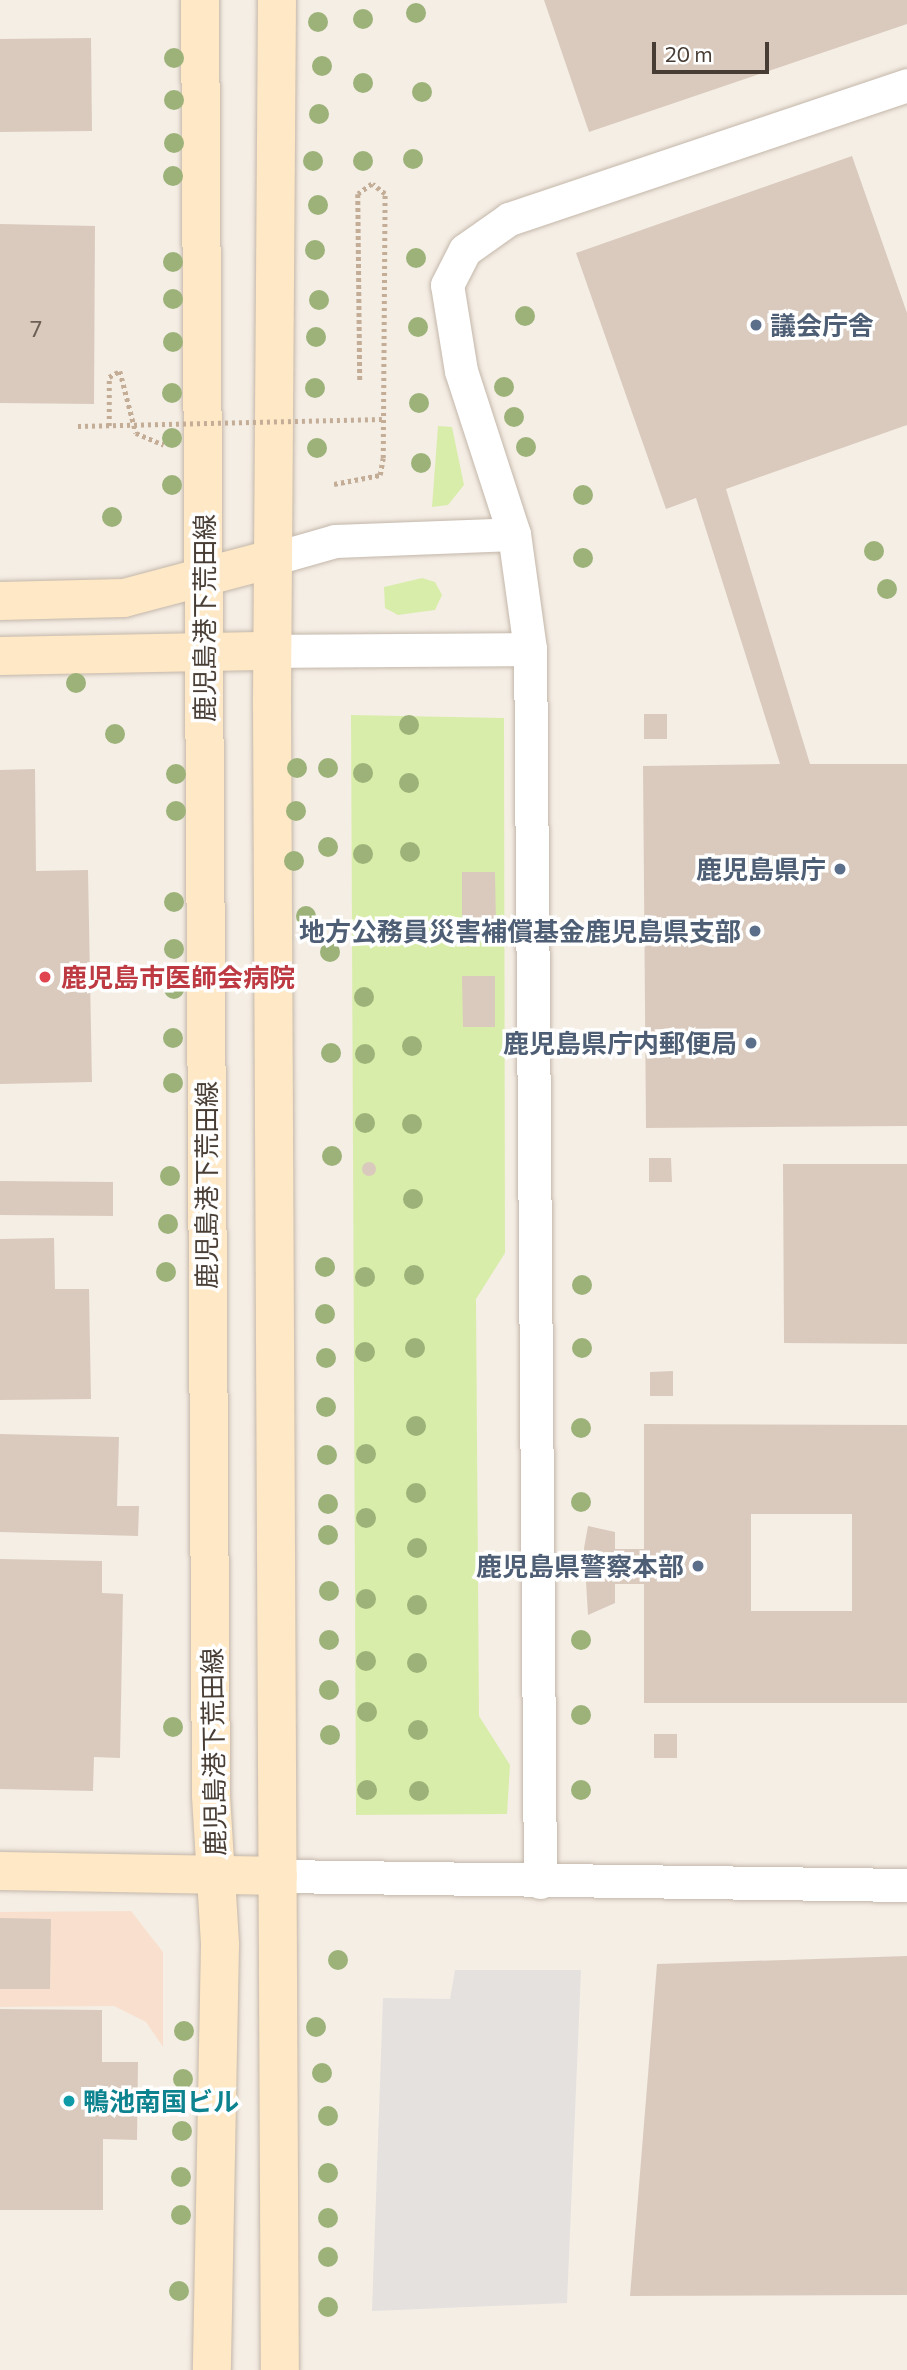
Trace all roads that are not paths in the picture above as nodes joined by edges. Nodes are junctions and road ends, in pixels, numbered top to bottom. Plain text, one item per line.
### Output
1 (200, 0) edge
2 (277, 0) edge
3 (907, 85) edge
4 (514, 534) junction
5 (272, 559) junction
6 (204, 576) junction
7 (0, 601) edge
8 (530, 649) junction
9 (272, 651) junction
10 (205, 653) junction
11 (0, 656) edge
12 (0, 1871) edge
13 (215, 1875) junction
14 (278, 1876) junction
15 (540, 1882) junction
16 (907, 1885) edge
17 (212, 2370) edge
18 (280, 2370) edge

1 - 6 main road, 鹿児島港下荒田線
2 - 5 main road
3 - 4 street
4 - 5 street
4 - 8 street
5 - 6 main road
5 - 9 main road
6 - 7 main road
6 - 10 main road, 鹿児島港下荒田線
8 - 9 street
8 - 15 street
9 - 10 main road
9 - 14 main road
10 - 11 main road
10 - 13 main road, 鹿児島港下荒田線
12 - 13 main road
13 - 14 main road
13 - 17 main road, 鹿児島港下荒田線
14 - 15 street
14 - 18 main road
15 - 16 street

